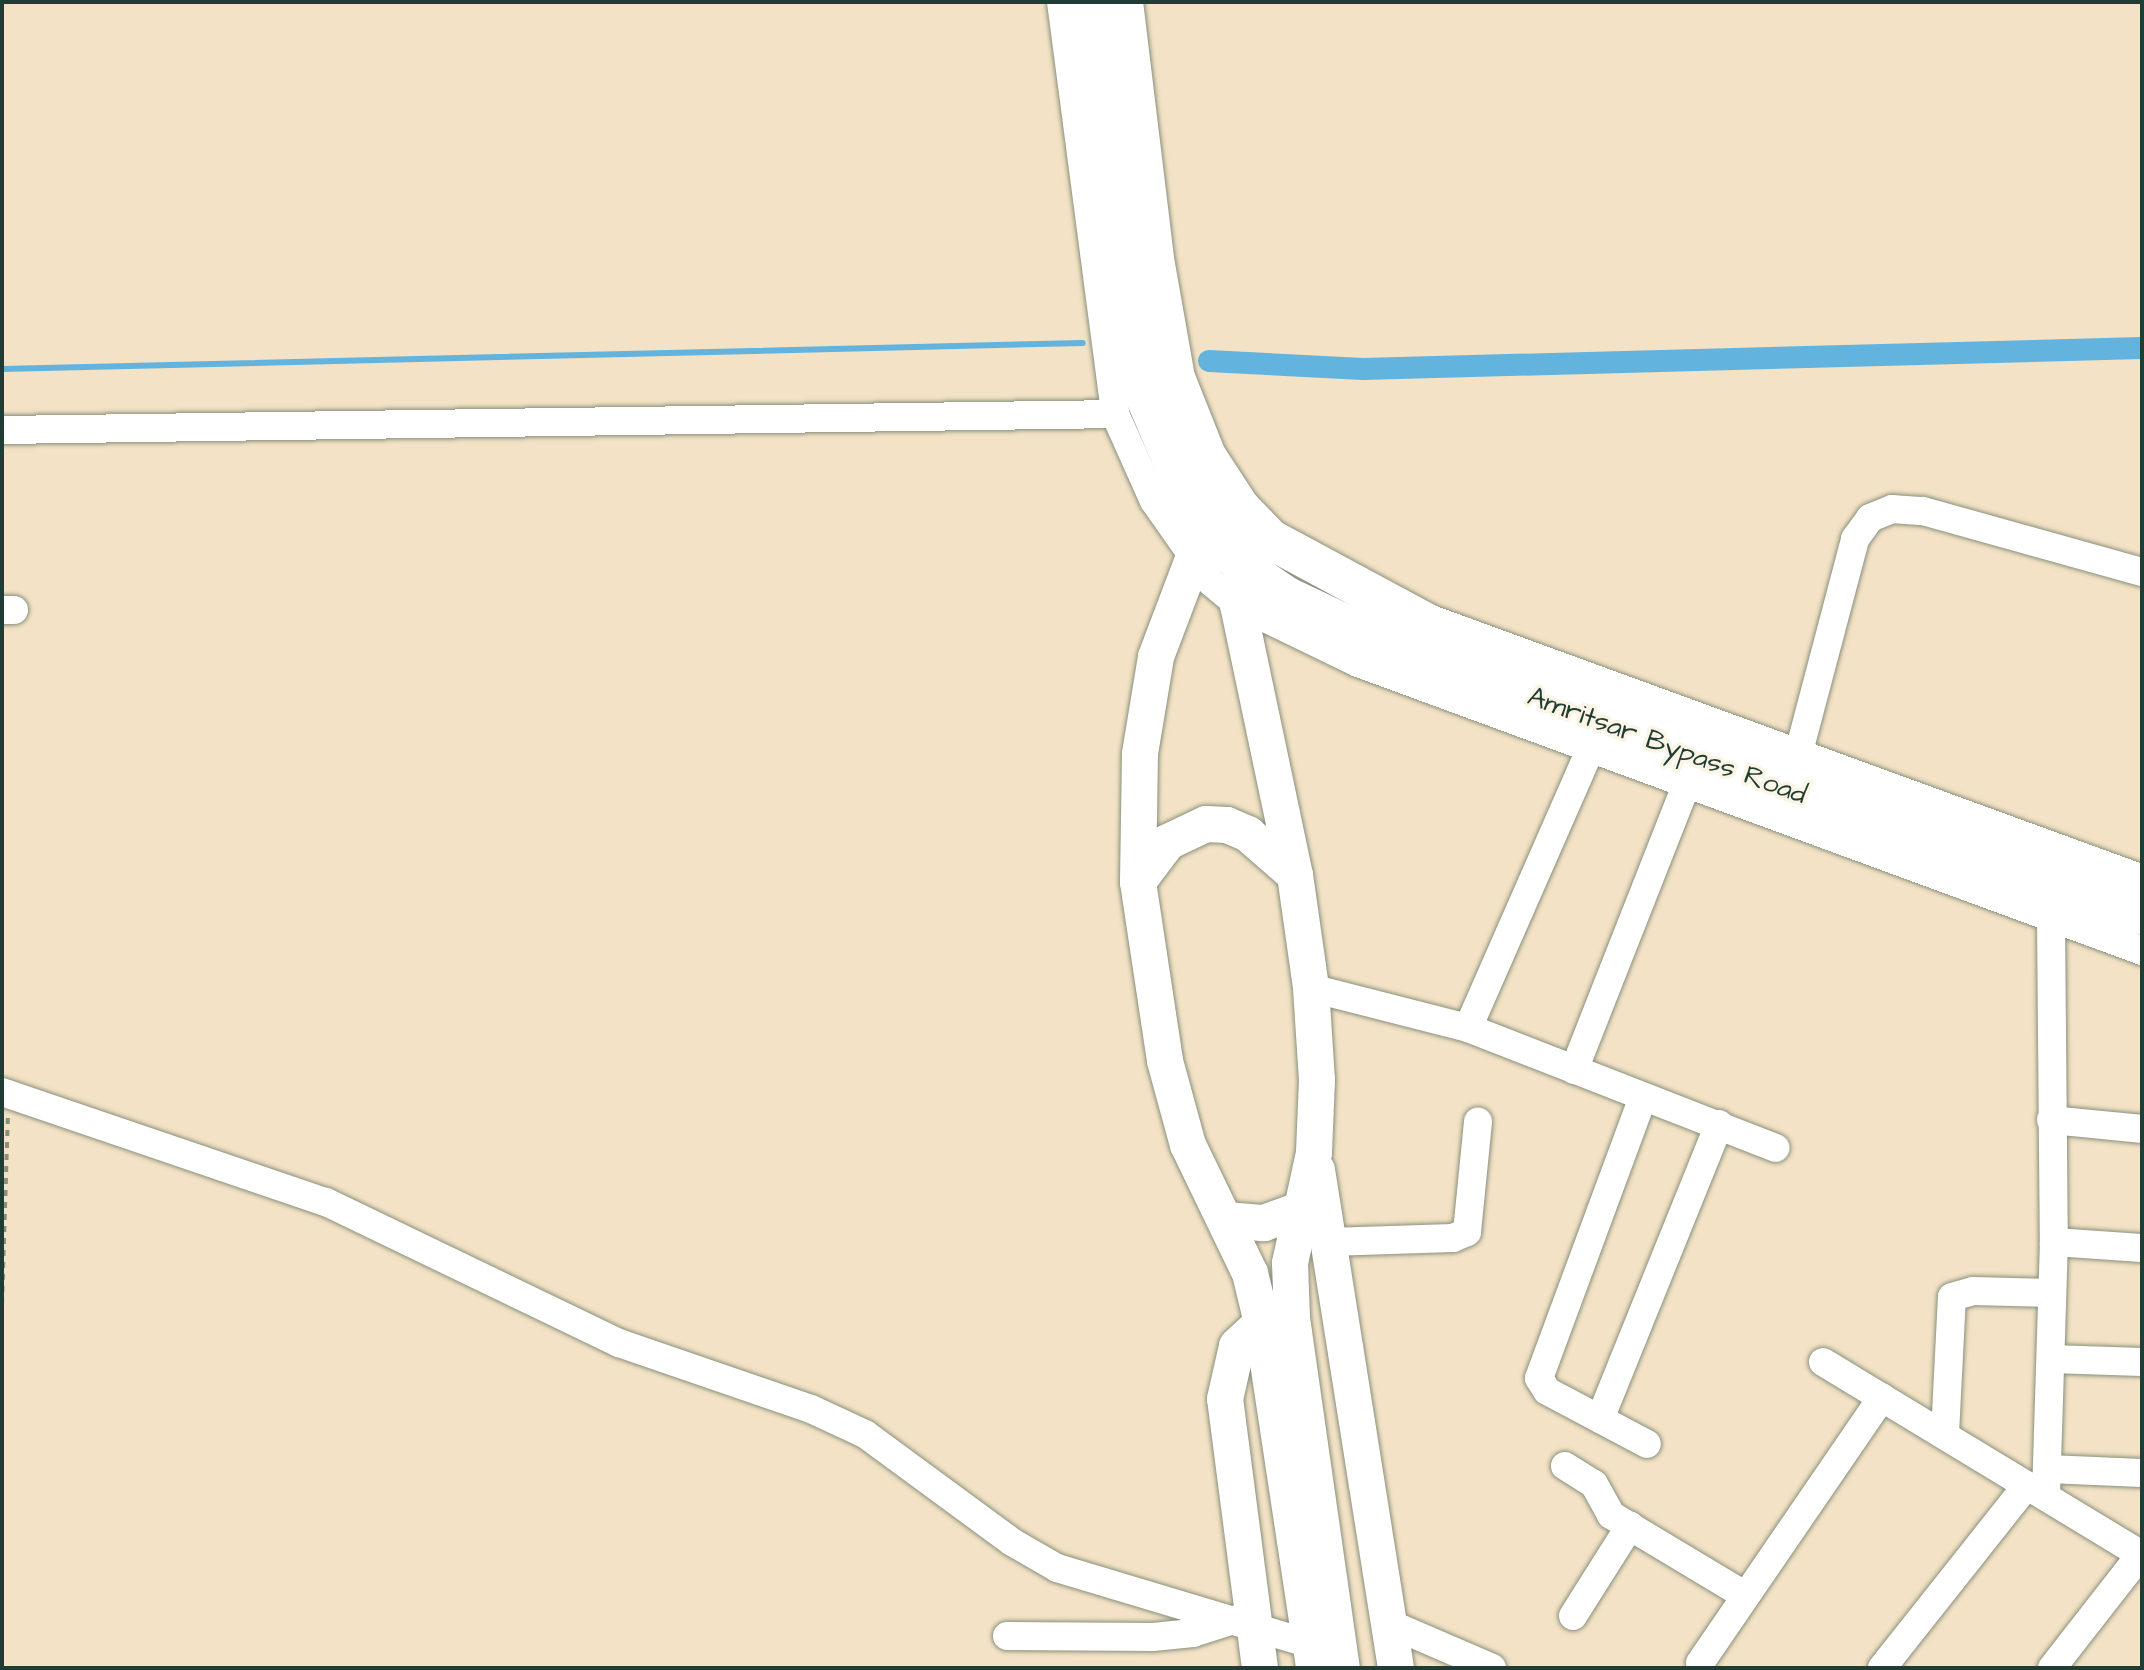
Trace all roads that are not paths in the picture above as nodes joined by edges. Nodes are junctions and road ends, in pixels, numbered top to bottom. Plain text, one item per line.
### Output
1 (1061, 2) edge
2 (1094, 2) edge
3 (1123, 2) edge
4 (1115, 414) junction
5 (2, 430) edge
6 (1240, 508) junction
7 (1203, 548) junction
8 (1252, 572) junction
9 (2142, 572) edge
10 (1590, 750) junction
11 (1797, 759) junction
12 (1686, 786) junction
13 (1295, 875) junction
14 (1138, 882) junction
15 (2142, 885) edge
16 (2142, 915) edge
17 (2051, 919) junction
18 (2142, 951) edge
19 (1311, 988) junction
20 (1468, 1028) junction
21 (1574, 1070) junction
22 (5, 1093) edge
23 (1643, 1097) junction
24 (2051, 1120) junction
25 (1478, 1122) dead end
26 (1719, 1124) junction
27 (2142, 1129) edge
28 (1775, 1148) dead end
29 (1314, 1153) junction
30 (1300, 1210) junction
31 (1227, 1220) junction
32 (1329, 1242) junction
33 (2054, 1242) junction
34 (2142, 1248) edge
35 (2052, 1293) junction
36 (1262, 1323) junction
37 (2051, 1359) junction
38 (1823, 1362) dead end
39 (2142, 1362) edge
40 (1882, 1397) junction
41 (1600, 1419) junction
42 (1945, 1434) junction
43 (1647, 1444) dead end
44 (1565, 1466) dead end
45 (2142, 1473) edge
46 (2040, 1483) junction
47 (1630, 1526) junction
48 (2142, 1554) edge
49 (1746, 1596) junction
50 (1573, 1616) dead end
51 (1245, 1622) junction
52 (1390, 1624) junction
53 (1007, 1636) dead end
54 (1312, 1656) edge
55 (1700, 1663) dead end
56 (1260, 1668) edge
57 (1342, 1668) edge
58 (1396, 1668) edge
59 (1492, 1668) edge
60 (1882, 1668) edge
61 (2052, 1668) edge

1 - 4 street
2 - 7 highway, Amritsar Bypass Road
3 - 6 highway, Amritsar Bypass Road
4 - 5 street
4 - 7 street
6 - 7 main road
6 - 8 highway, Amritsar Bypass Road
7 - 8 highway, Amritsar Bypass Road
7 - 14 main road
8 - 10 street
8 - 11 highway, Amritsar Bypass Road
8 - 13 main road
8 - 16 highway, Amritsar Bypass Road
9 - 11 street
10 - 12 street
10 - 20 street
11 - 15 highway, Amritsar Bypass Road
12 - 17 street
12 - 21 street
13 - 14 main road
13 - 19 main road
14 - 31 main road
17 - 18 street
17 - 24 street
19 - 20 street
19 - 29 main road
20 - 21 street
21 - 23 street
22 - 51 street
23 - 26 street
23 - 41 street
24 - 27 street
24 - 33 street
25 - 32 street
26 - 28 street
26 - 41 street
29 - 30 main road
29 - 32 main road
30 - 31 main road
30 - 57 main road
31 - 36 main road
32 - 52 main road
33 - 34 street
33 - 35 street
35 - 37 street
35 - 42 street
36 - 51 main road
36 - 54 main road
37 - 39 street
37 - 46 street
38 - 40 street
40 - 42 street
40 - 49 street
41 - 43 street
42 - 46 street
44 - 47 street
45 - 46 street
46 - 48 street
46 - 60 street
47 - 49 street
47 - 50 street
48 - 61 street
49 - 55 street
51 - 53 street
51 - 54 street
51 - 56 main road
52 - 58 main road
52 - 59 street

